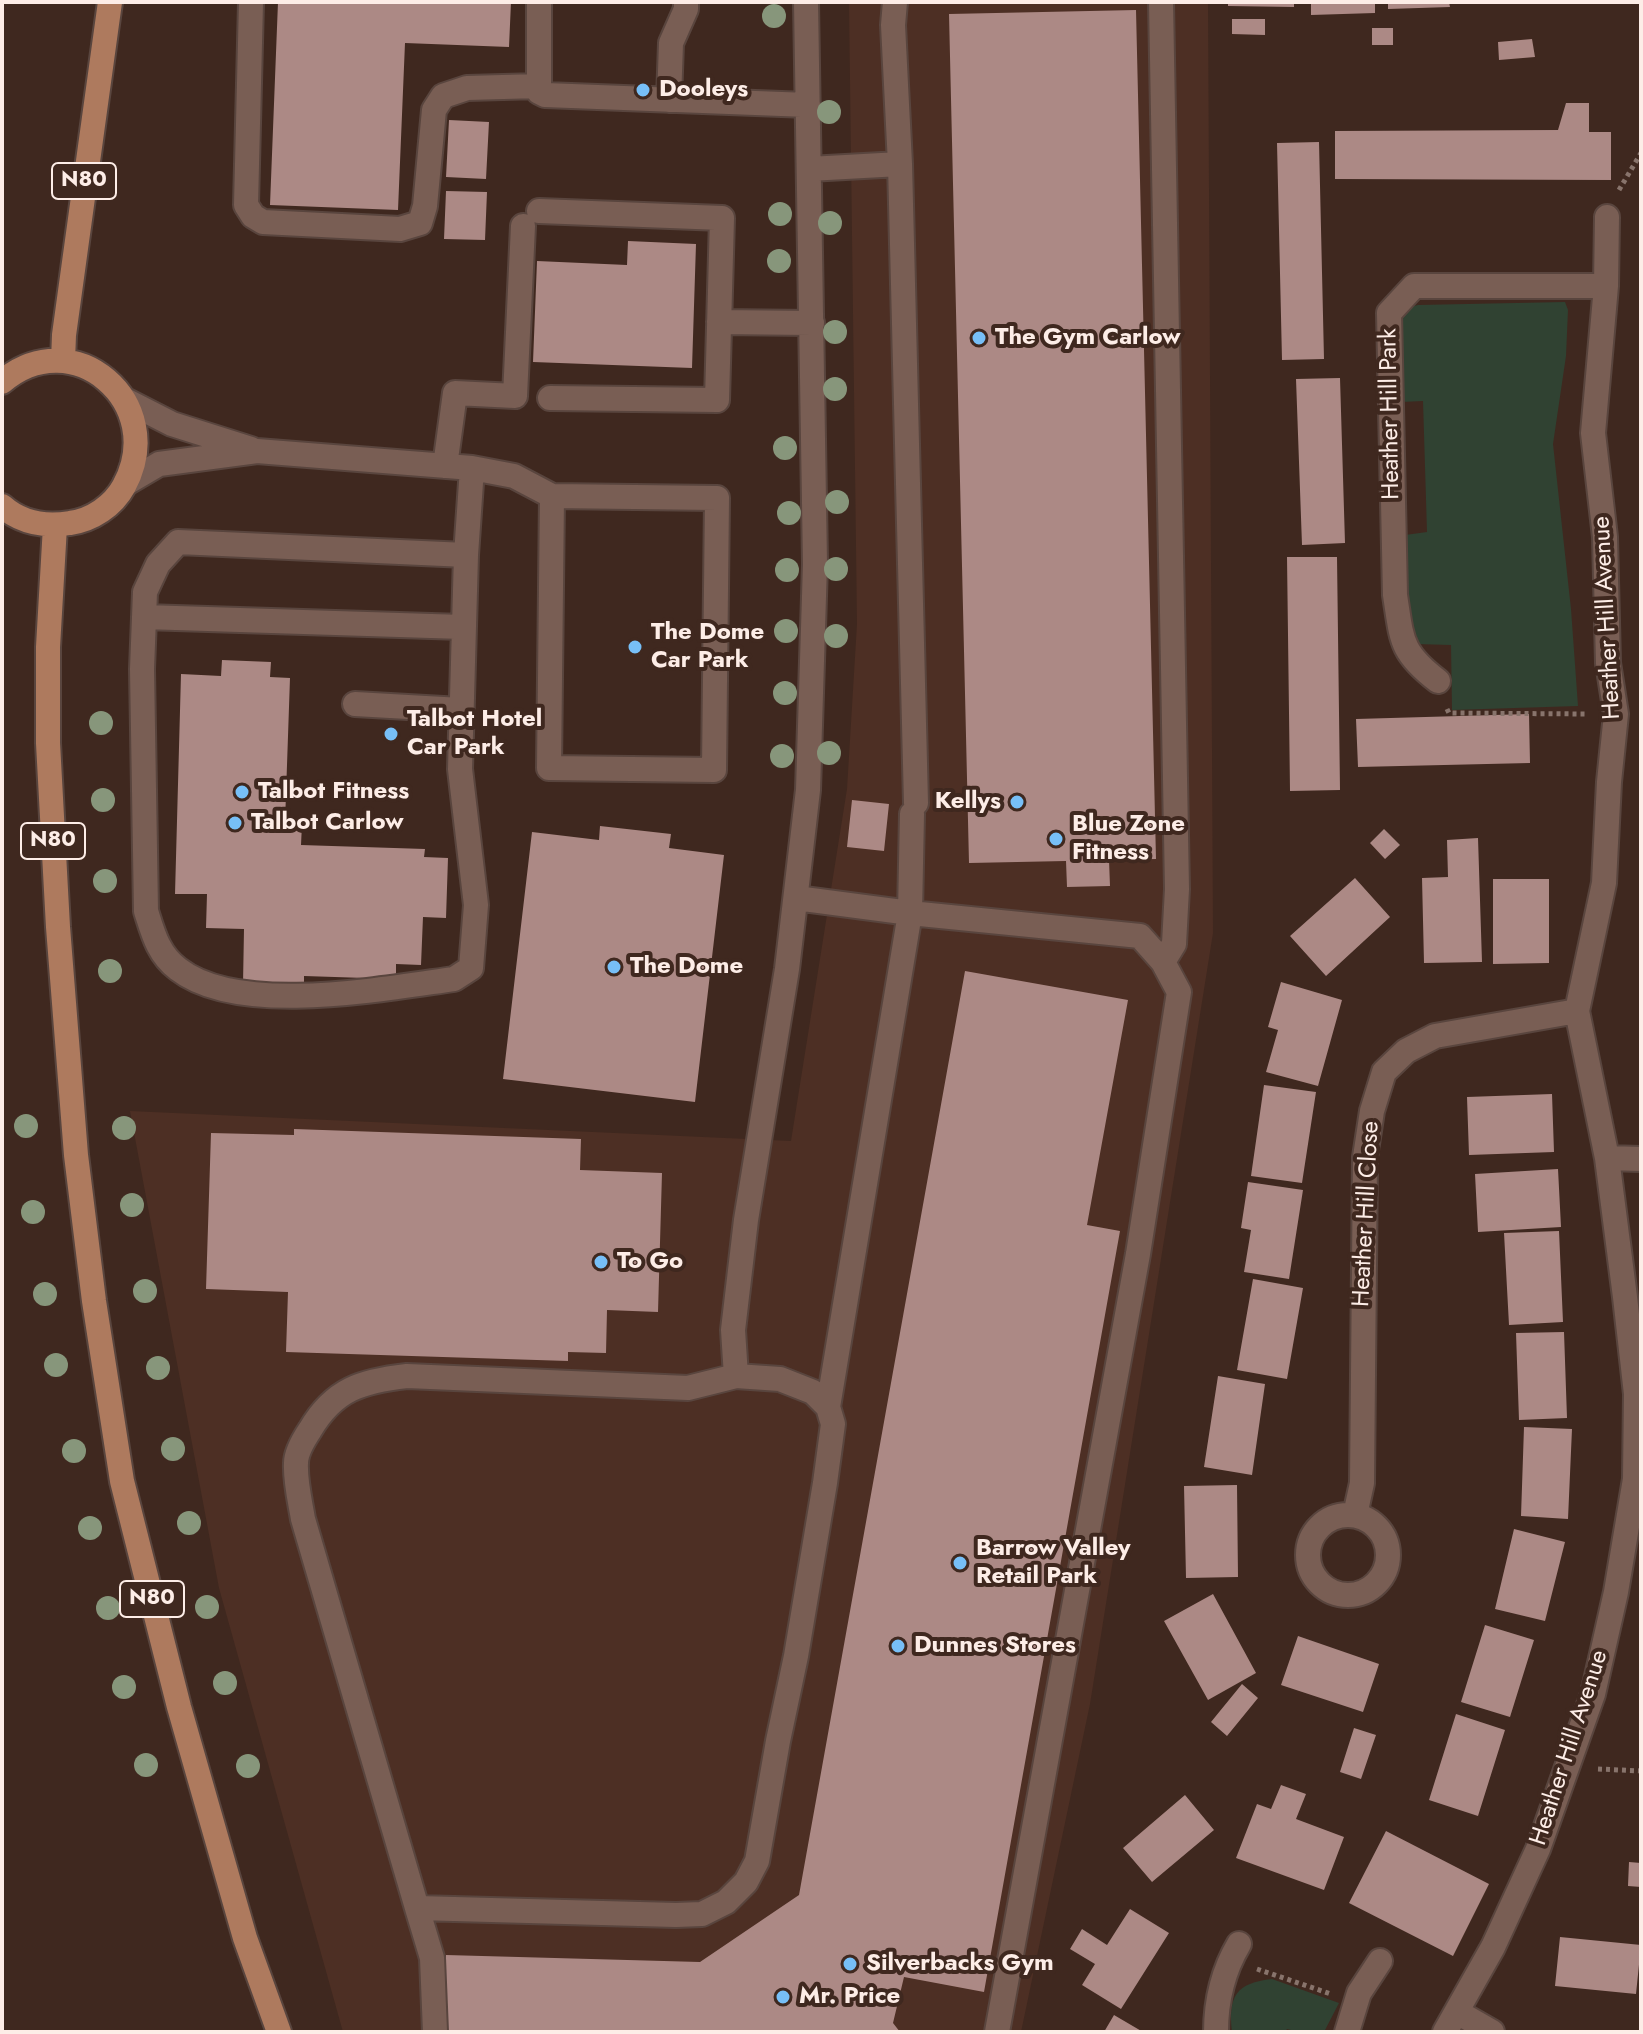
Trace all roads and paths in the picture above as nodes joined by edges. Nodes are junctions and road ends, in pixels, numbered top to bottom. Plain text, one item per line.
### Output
1 (110, 2) edge
2 (251, 2) edge
3 (539, 2) edge
4 (686, 2) edge
5 (806, 2) edge
6 (895, 2) edge
7 (1161, 2) edge
8 (539, 86) junction
9 (669, 100) junction
10 (808, 105) junction
11 (1641, 153) edge
12 (900, 164) junction
13 (809, 169) junction
14 (1607, 217) joint
15 (1606, 286) junction
16 (719, 322) junction
17 (812, 323) junction
18 (63, 361) junction
19 (2, 382) edge
20 (550, 398) dead end
21 (125, 400) junction
22 (257, 451) junction
23 (445, 466) junction
24 (472, 468) junction
25 (125, 484) junction
26 (552, 496) junction
27 (2, 506) edge
28 (55, 526) junction
29 (466, 555) junction
30 (144, 617) junction
31 (463, 627) junction
32 (1438, 681) joint
33 (355, 704) dead end
34 (461, 710) junction
35 (1616, 714) junction
36 (796, 898) junction
37 (910, 913) junction
38 (1163, 962) junction
39 (1577, 1011) junction
40 (1607, 1158) junction
41 (1641, 1159) edge
42 (736, 1376) junction
43 (828, 1407) junction
44 (1638, 1480) edge
45 (1355, 1515) dead end
46 (1568, 1767) junction
47 (1641, 1771) edge
48 (417, 1908) junction
49 (1234, 1952) joint
50 (1380, 1961) dead end
51 (1355, 2002) junction
52 (1451, 2022) edge
53 (279, 2032) edge
54 (435, 2032) edge
55 (997, 2032) edge
56 (1216, 2032) edge
57 (1347, 2032) edge
58 (1492, 2032) edge

1 - 18 main road, N80
2 - 8 street
3 - 8 street
4 - 9 street
5 - 10 street
6 - 12 street
7 - 38 street
8 - 9 street
9 - 10 street
10 - 13 street
11 - 14 path
12 - 13 street
12 - 37 street
13 - 17 street
14 - 15 street, Heather Hill Avenue
15 - 32 street, Heather Hill Park
15 - 35 street, Heather Hill Avenue
16 - 17 street
16 - 20 street
16 - 23 street
17 - 36 street
18 - 19 main road
18 - 21 main road
21 - 22 street
21 - 25 main road
22 - 23 street
22 - 25 street
23 - 24 street
24 - 26 street
24 - 29 street
25 - 28 main road
26 - 26 street
27 - 28 main road
28 - 53 main road, N80
29 - 30 street
29 - 31 street
30 - 31 street
30 - 34 street
31 - 34 street
32 - 35 path
33 - 34 street
35 - 39 street, Heather Hill Avenue
36 - 37 street
36 - 42 street
37 - 38 street
37 - 43 street
38 - 55 street
39 - 40 street, Heather Hill Avenue
39 - 45 street, Heather Hill Close
40 - 41 street
40 - 44 street, Heather Hill Avenue
42 - 43 street
42 - 48 street
43 - 48 street
44 - 46 street, Heather Hill Avenue
46 - 47 path
46 - 52 street, Heather Hill Avenue
48 - 54 street
49 - 51 path
49 - 56 street
50 - 51 street
51 - 57 street
52 - 58 street

